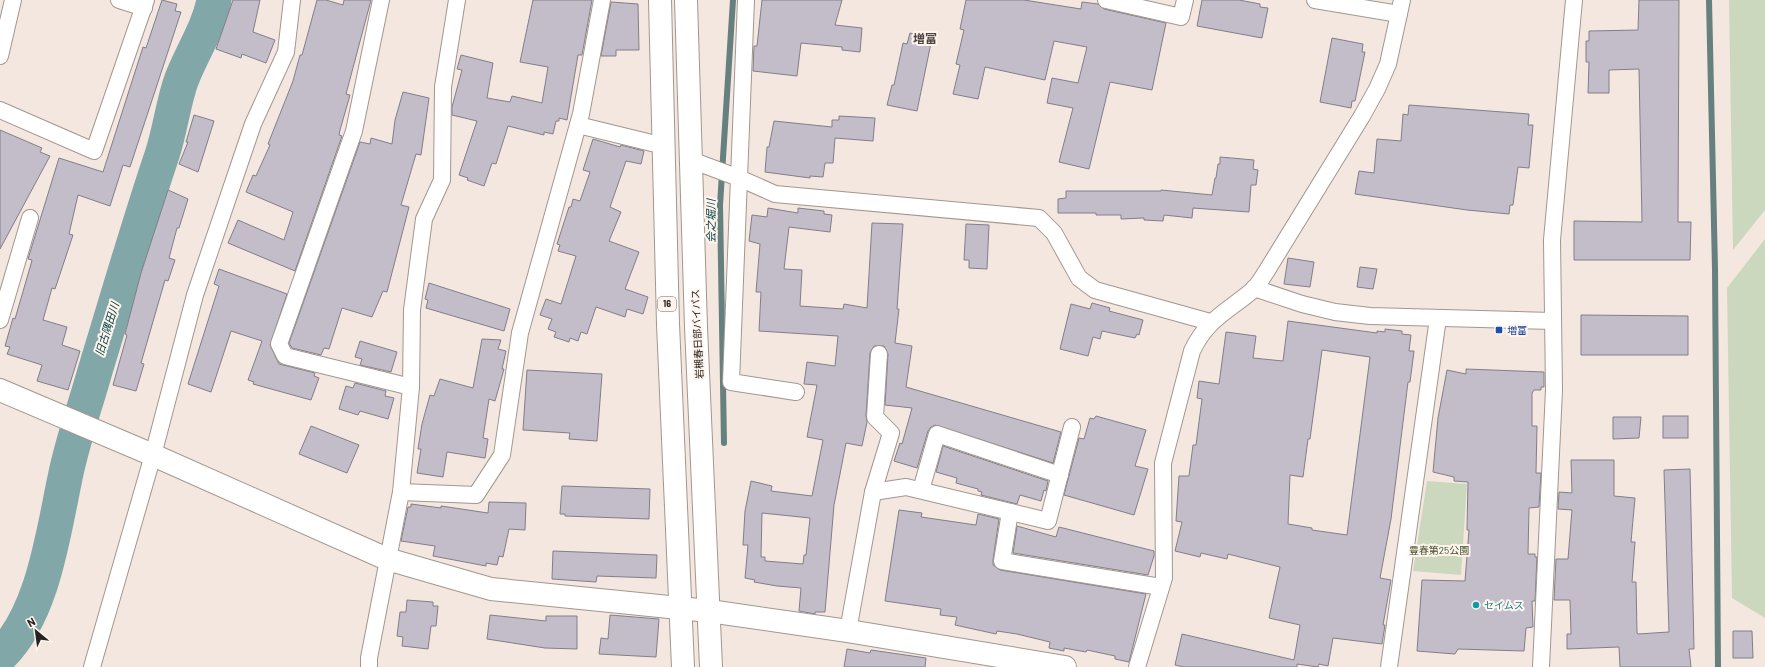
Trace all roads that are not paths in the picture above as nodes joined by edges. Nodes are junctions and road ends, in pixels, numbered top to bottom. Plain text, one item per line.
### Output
1 (13, 0) edge
2 (119, 0) edge
3 (292, 0) edge
4 (381, 0) edge
5 (457, 0) edge
6 (602, 0) edge
7 (660, 0) edge
8 (686, 0) edge
9 (746, 0) edge
10 (1106, 0) edge
11 (1185, 0) edge
12 (1315, 0) edge
13 (1574, 0) edge
14 (145, 4) edge
15 (1401, 7) edge
16 (0, 56) edge
17 (0, 110) edge
18 (578, 124) junction
19 (664, 146) junction
20 (691, 160) junction
21 (739, 178) junction
22 (30, 218) dead end
23 (1254, 288) junction
24 (1438, 318) junction
25 (0, 320) edge
26 (1552, 321) junction
27 (1210, 322) junction
28 (880, 354) dead end
29 (411, 387) junction
30 (0, 390) edge
31 (796, 392) dead end
32 (1072, 427) dead end
33 (153, 455) junction
34 (1060, 475) junction
35 (921, 490) junction
36 (401, 492) junction
37 (873, 492) junction
38 (1010, 512) junction
39 (387, 559) junction
40 (1161, 587) junction
41 (681, 609) junction
42 (709, 612) junction
43 (848, 631) junction
44 (92, 667) edge
45 (369, 667) edge
46 (683, 667) edge
47 (710, 667) edge
48 (1065, 667) edge
49 (1137, 667) edge
50 (1389, 667) edge
51 (1541, 667) edge

1 - 16 street
2 - 14 street
3 - 33 street
4 - 29 street
5 - 29 street
6 - 18 street
7 - 19 main road, 16
8 - 20 main road, 岩槻春日部バイパス
9 - 21 street
10 - 11 street
12 - 15 street
13 - 26 street
14 - 17 street
15 - 23 street
18 - 19 street
18 - 36 street
19 - 41 main road, 16
20 - 21 street
20 - 42 main road, 岩槻春日部バイパス
21 - 27 street
21 - 31 street
22 - 25 street
23 - 24 street
23 - 27 street
24 - 26 street
24 - 50 street
26 - 51 street
27 - 40 street
28 - 37 street
29 - 36 street
30 - 33 main road
32 - 34 street
33 - 39 main road
33 - 44 street
34 - 35 street
34 - 38 street
35 - 37 street
35 - 38 street
36 - 39 street
37 - 43 street
38 - 40 street
39 - 41 main road
39 - 45 street
40 - 49 street
41 - 42 main road
41 - 46 main road, 16
42 - 43 main road
42 - 47 main road, 岩槻春日部バイパス
43 - 48 main road

